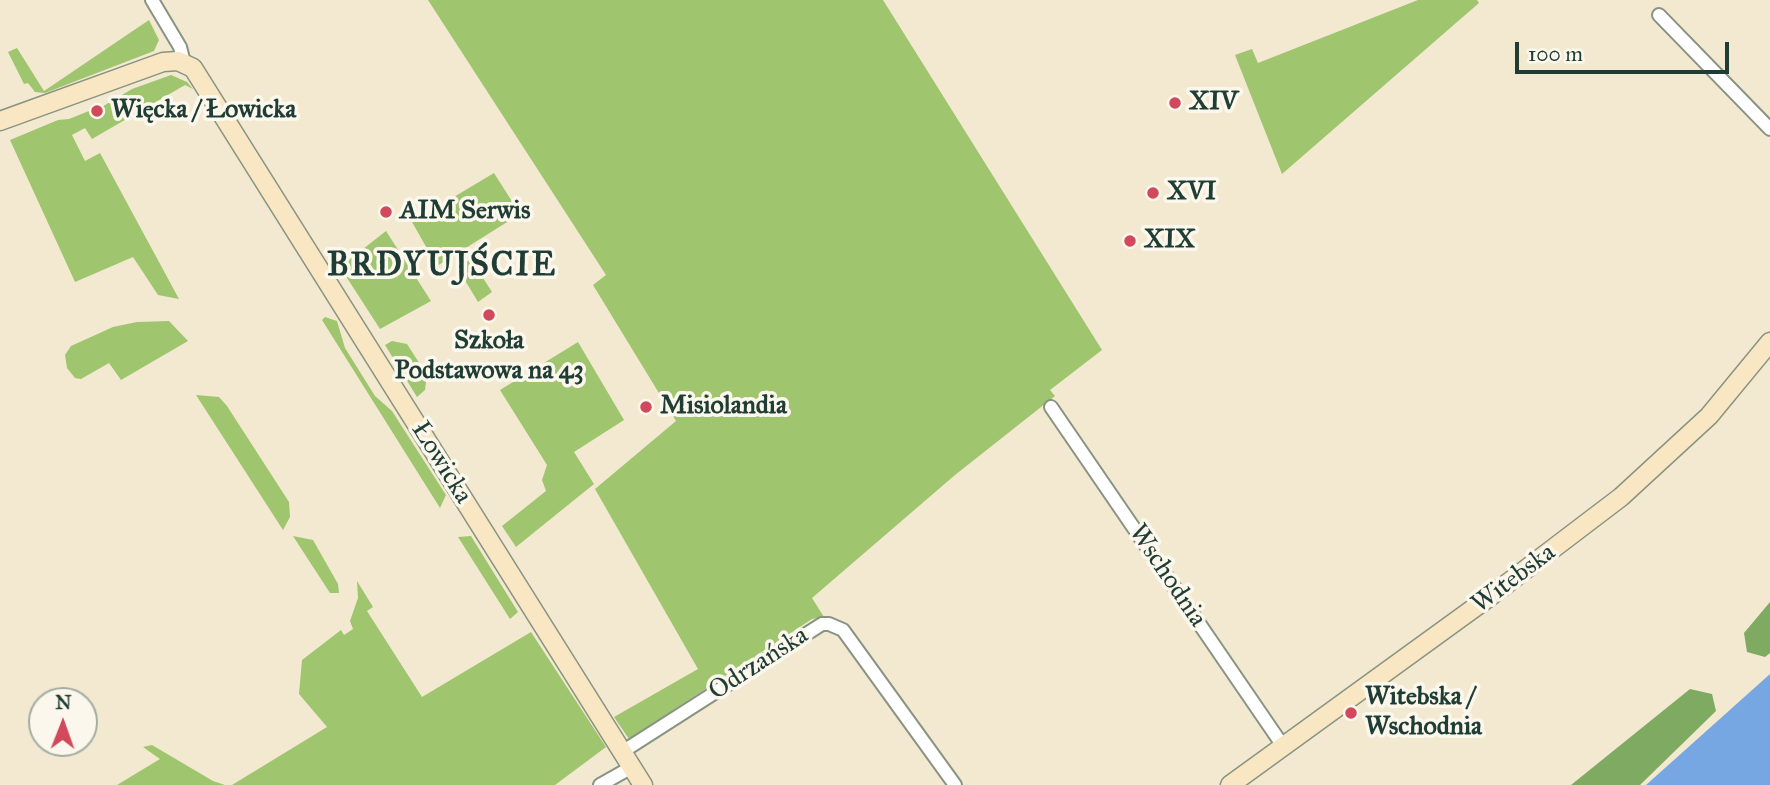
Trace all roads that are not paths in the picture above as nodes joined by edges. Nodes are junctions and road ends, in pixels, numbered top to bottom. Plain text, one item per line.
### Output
1 (152, 0) edge
2 (1659, 15) dead end
3 (184, 63) junction
4 (0, 121) edge
5 (1770, 129) edge
6 (1770, 342) edge
7 (1051, 407) dead end
8 (1283, 746) junction
9 (627, 759) junction
10 (600, 785) edge
11 (643, 785) edge
12 (955, 785) edge
13 (1230, 785) edge

1 - 3 street, Łowicka
2 - 5 street
3 - 4 street
3 - 9 street, Łowicka
6 - 8 street, Witebska
7 - 8 street, Wschodnia
8 - 13 street, Witebska
9 - 10 street
9 - 11 street, Łowicka
9 - 12 street, Odrzańska

